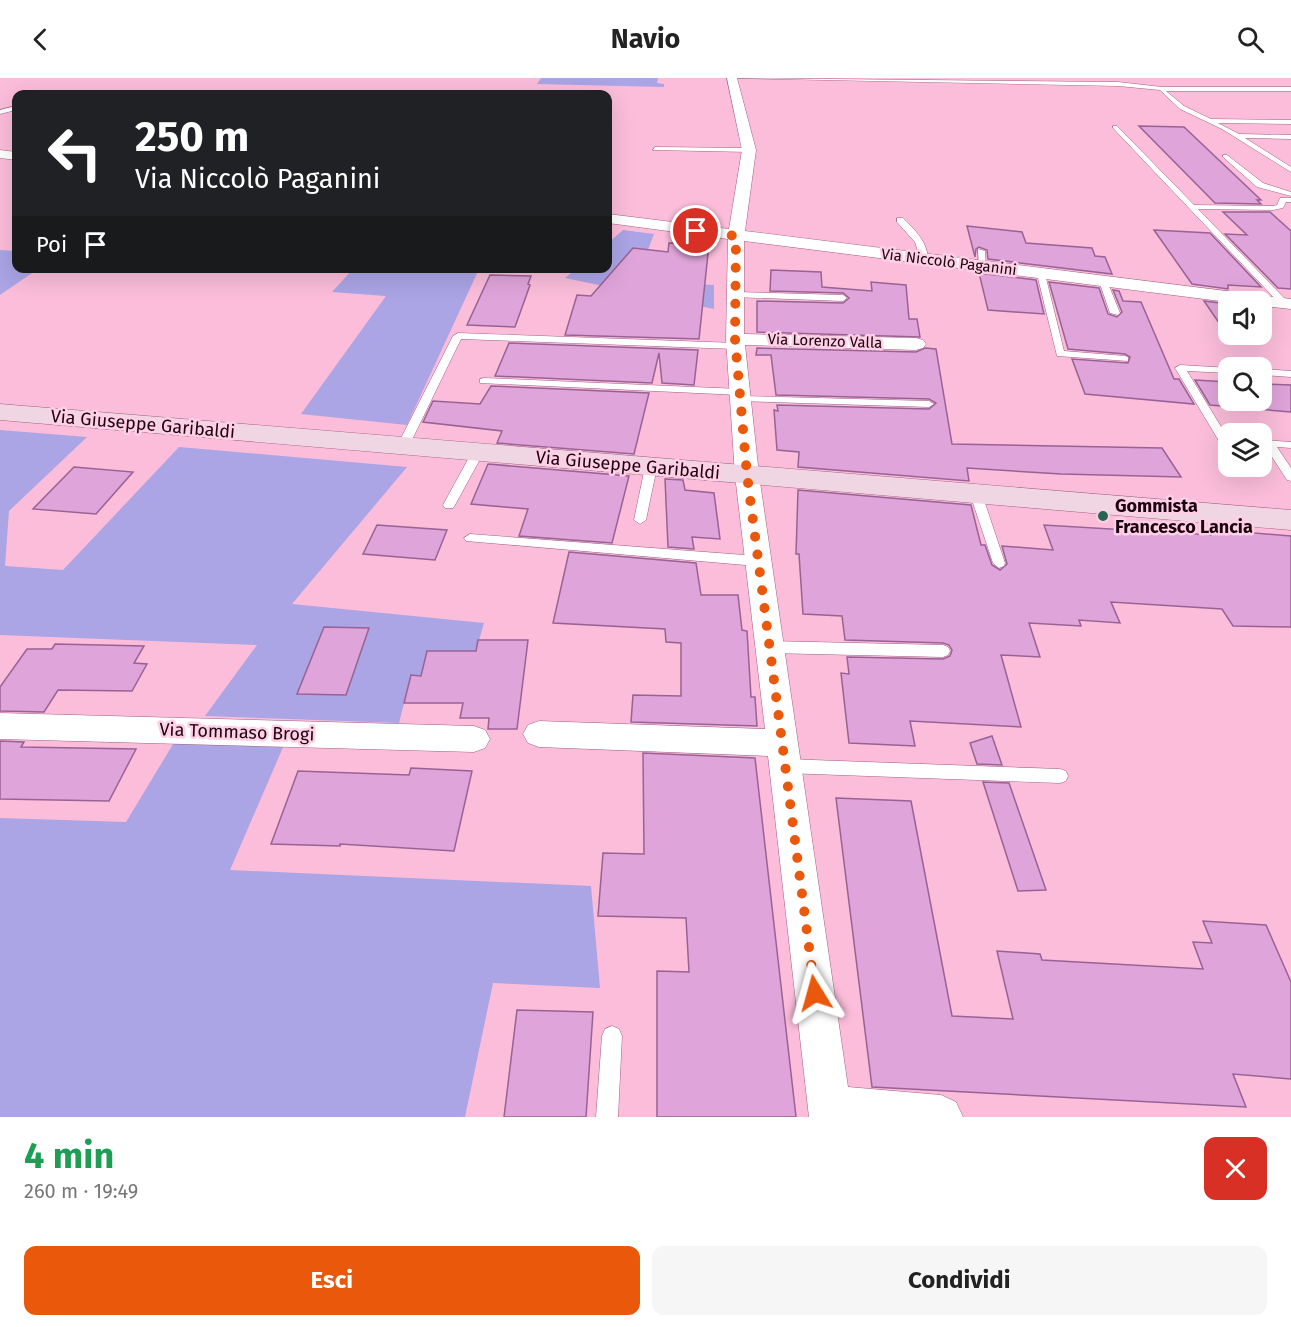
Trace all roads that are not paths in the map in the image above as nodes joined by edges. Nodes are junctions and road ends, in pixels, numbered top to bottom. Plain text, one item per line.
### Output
1 (732, 78) edge
2 (1162, 89) junction
3 (1291, 89) edge
4 (1208, 120) junction
5 (1291, 122) edge
6 (1115, 127) dead end
7 (1237, 136) junction
8 (1291, 137) edge
9 (655, 149) dead end
10 (749, 150) junction
11 (1225, 156) dead end
12 (1291, 171) edge
13 (1291, 194) edge
14 (1291, 200) edge
15 (1191, 207) junction
16 (900, 219) dead end
17 (612, 220) edge
18 (736, 236) junction
19 (924, 259) junction
20 (1041, 274) junction
21 (1103, 281) junction
22 (736, 295) junction
23 (843, 298) dead end
24 (1287, 304) edge
25 (1115, 313) dead end
26 (736, 343) junction
27 (916, 344) dead end
28 (1125, 359) dead end
29 (1218, 370) edge
30 (1272, 373) edge
31 (1291, 374) edge
32 (484, 381) dead end
33 (740, 396) junction
34 (929, 404) dead end
35 (0, 412) edge
36 (1218, 430) edge
37 (1272, 444) edge
38 (1291, 445) edge
39 (403, 446) junction
40 (478, 452) junction
41 (1272, 452) edge
42 (651, 467) junction
43 (747, 475) junction
44 (1291, 477) edge
45 (976, 494) junction
46 (449, 505) dead end
47 (640, 520) dead end
48 (1291, 520) edge
49 (470, 538) dead end
50 (757, 561) junction
51 (999, 564) dead end
52 (769, 647) junction
53 (943, 651) dead end
54 (0, 726) edge
55 (539, 734) dead end
56 (474, 739) dead end
57 (783, 755) junction
58 (1060, 776) dead end
59 (612, 1036) dead end
60 (831, 1112) edge
61 (607, 1117) edge
62 (941, 1117) edge

1 - 2 lane
1 - 10 street
2 - 3 lane
2 - 4 lane
4 - 5 lane
4 - 7 lane
6 - 15 lane
7 - 8 lane
7 - 12 lane
9 - 10 lane
10 - 18 street
11 - 13 lane
14 - 15 lane
15 - 24 lane
16 - 19 lane
17 - 18 street, Via Niccolò Paganini
18 - 19 street, Via Niccolò Paganini
18 - 22 street
19 - 20 street, Via Niccolò Paganini
20 - 21 street, Via Niccolò Paganini
20 - 28 lane
21 - 24 street, Via Niccolò Paganini
21 - 25 lane
22 - 23 lane
22 - 26 street
26 - 27 street, Via Lorenzo Valla
26 - 33 street
26 - 39 lane
29 - 36 lane
30 - 31 lane
32 - 33 lane
33 - 34 lane
33 - 43 street
35 - 39 street, Via Giuseppe Garibaldi
37 - 38 lane
39 - 40 street, Via Giuseppe Garibaldi
40 - 42 street, Via Giuseppe Garibaldi
40 - 46 lane
41 - 44 lane
42 - 43 street, Via Giuseppe Garibaldi
42 - 47 lane
43 - 45 street, Via Giuseppe Garibaldi
43 - 50 street
45 - 48 street, Via Giuseppe Garibaldi
45 - 51 lane
49 - 50 lane
50 - 52 street
52 - 53 lane
52 - 57 street
54 - 56 street, Via Tommaso Brogi
55 - 57 street
57 - 58 lane
57 - 60 street
59 - 61 lane
60 - 62 street

